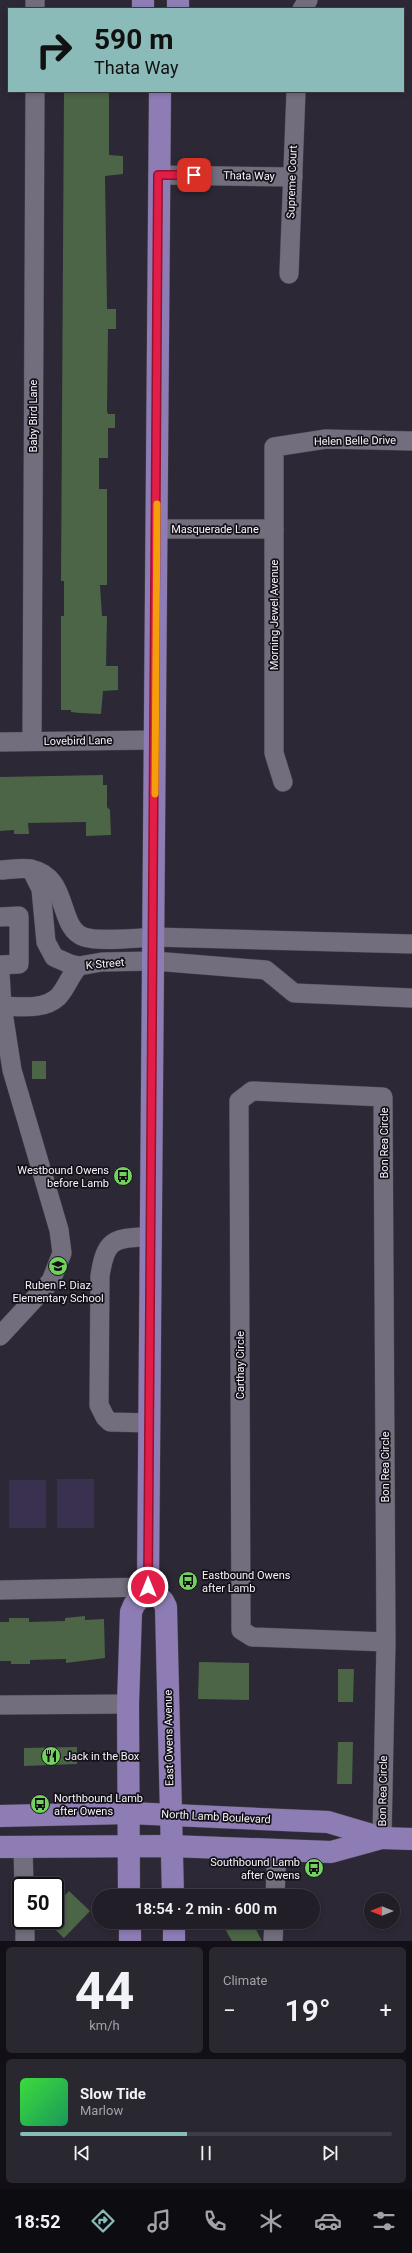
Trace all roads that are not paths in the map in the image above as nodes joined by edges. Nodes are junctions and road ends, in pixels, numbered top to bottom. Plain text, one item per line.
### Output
1 (35, 92) edge
2 (160, 92) edge
3 (296, 92) edge
4 (158, 175) junction
5 (293, 177) junction
6 (289, 274) dead end
7 (412, 441) edge
8 (274, 447) joint
9 (156, 529) junction
10 (274, 529) junction
11 (155, 740) junction
12 (32, 741) junction
13 (0, 742) edge
14 (283, 782) dead end
15 (31, 869) junction
16 (0, 870) edge
17 (0, 917) edge
18 (154, 937) junction
19 (412, 944) edge
20 (154, 962) junction
21 (0, 965) edge
22 (79, 966) junction
23 (0, 973) edge
24 (412, 998) edge
25 (1, 1006) edge
26 (383, 1097) joint
27 (152, 1236) junction
28 (0, 1336) edge
29 (150, 1423) junction
30 (148, 1587) junction
31 (0, 1590) edge
32 (386, 1642) junction
33 (128, 1704) junction
34 (0, 1705) edge
35 (129, 1813) junction
36 (170, 1814) junction
37 (0, 1816) edge
38 (382, 1838) junction
39 (412, 1839) edge
40 (129, 1846) junction
41 (171, 1846) junction
42 (0, 1847) edge
43 (23, 1847) junction
44 (277, 1850) junction
45 (24, 1877) edge
46 (129, 1889) edge
47 (173, 1889) edge
48 (275, 1889) edge
49 (25, 1929) edge
50 (130, 1929) edge
51 (174, 1929) edge
52 (274, 1929) edge
53 (25, 1941) edge
54 (130, 1941) edge
55 (174, 1941) edge
56 (273, 1941) edge

1 - 12 street, Baby Bird Lane
2 - 4 main road
3 - 5 street, Supreme Court
4 - 5 street, Thata Way
4 - 9 main road
5 - 6 street, Supreme Court
7 - 8 street, Helen Belle Drive
8 - 10 street, Morning Jewel Avenue
9 - 10 street, Masquerade Lane
9 - 11 main road
10 - 14 street, Morning Jewel Avenue
11 - 12 street, Lovebird Lane
11 - 18 main road
12 - 13 street, Lovebird Lane
15 - 16 street
15 - 18 street
15 - 22 street, K Street
17 - 21 street
18 - 19 street
18 - 20 main road
20 - 22 street, K Street
20 - 24 street, K Street
20 - 27 main road
22 - 25 street
23 - 25 street
25 - 28 street
26 - 32 street, Bon Rea Circle
26 - 32 street, Carthay Circle
27 - 29 main road
27 - 29 street
29 - 30 main road
30 - 31 street
30 - 33 main road
30 - 36 main road, East Owens Avenue
32 - 38 street, Bon Rea Circle
33 - 34 street
33 - 35 main road
35 - 36 main road, North Lamb Boulevard
35 - 37 main road, North Lamb Boulevard
35 - 40 main road
36 - 38 main road, North Lamb Boulevard
36 - 41 main road, East Owens Avenue
38 - 39 main road, North Lamb Boulevard
38 - 44 main road, North Lamb Boulevard
40 - 41 main road, North Lamb Boulevard
40 - 43 main road, North Lamb Boulevard
40 - 46 main road
41 - 44 main road, North Lamb Boulevard
41 - 47 main road, East Owens Avenue
42 - 43 main road, North Lamb Boulevard
43 - 45 street
44 - 48 street
49 - 53 street
50 - 54 main road
51 - 55 main road
52 - 56 street

